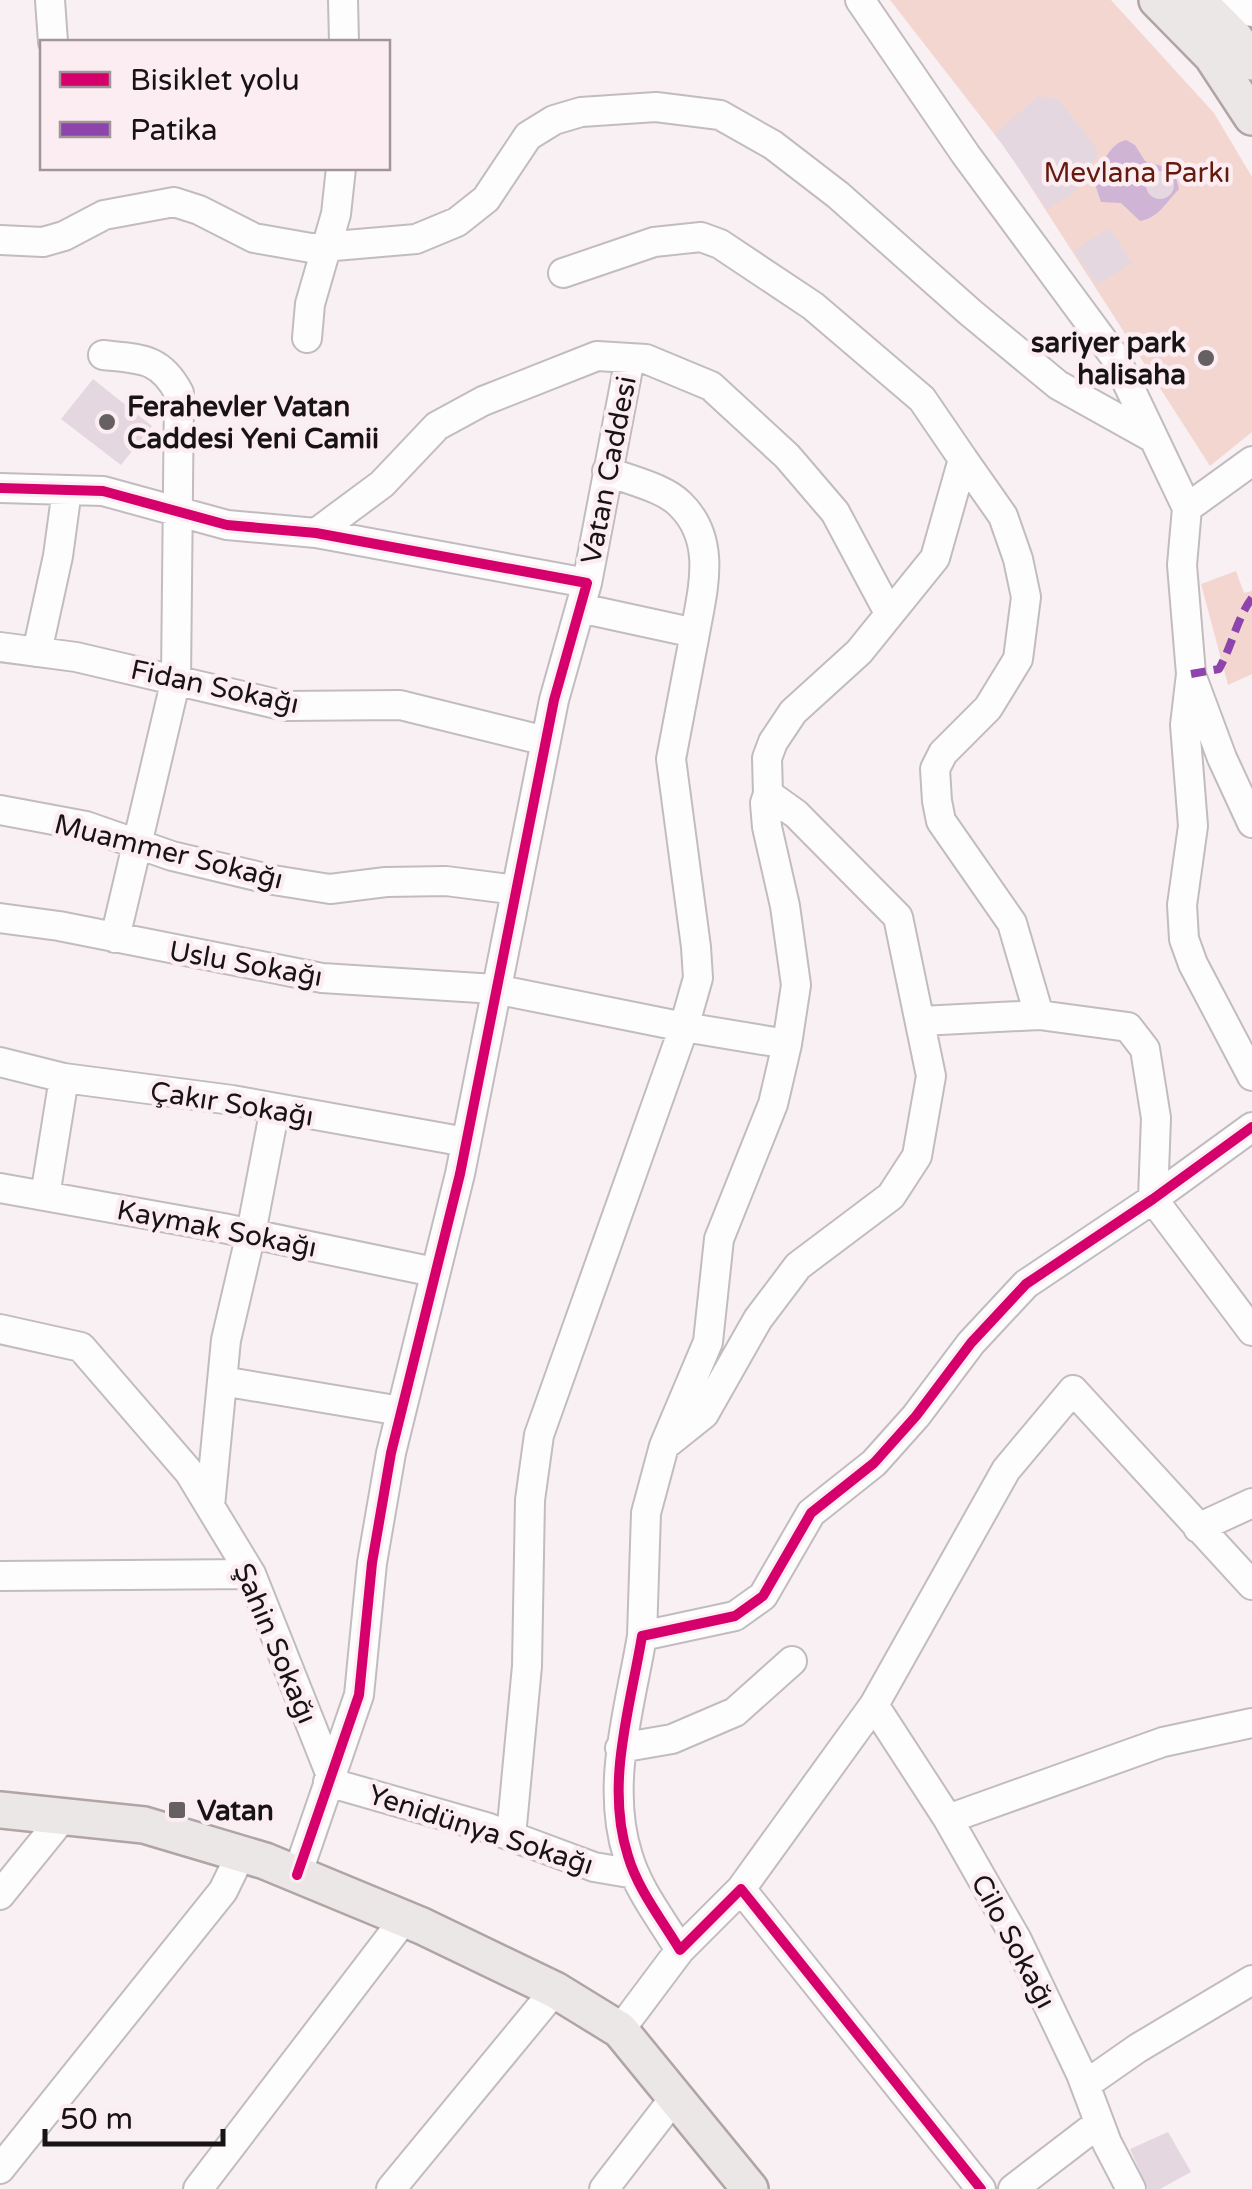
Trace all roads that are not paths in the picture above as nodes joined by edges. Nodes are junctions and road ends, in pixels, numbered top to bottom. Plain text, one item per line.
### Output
1 (50, 0) edge
2 (344, 0) edge
3 (860, 0) edge
4 (1157, 0) edge
5 (1199, 2) edge
6 (53, 40) edge
7 (344, 40) edge
8 (1241, 48) edge
9 (1252, 116) edge
10 (341, 170) edge
11 (0, 240) edge
12 (328, 246) junction
13 (563, 274) dead end
14 (306, 338) dead end
15 (102, 354) dead end
16 (630, 358) junction
17 (1153, 438) junction
18 (963, 459) junction
19 (1252, 461) edge
20 (607, 470) junction
21 (0, 488) edge
22 (66, 490) junction
23 (1187, 508) junction
24 (177, 511) junction
25 (316, 534) junction
26 (584, 596) junction
27 (889, 613) junction
28 (695, 632) junction
29 (0, 647) edge
30 (37, 652) junction
31 (1191, 674) junction
32 (176, 679) junction
33 (546, 741) junction
34 (768, 794) junction
35 (0, 810) edge
36 (1252, 823) edge
37 (139, 845) junction
38 (516, 890) junction
39 (0, 918) edge
40 (114, 938) junction
41 (495, 989) junction
42 (1039, 1015) junction
43 (921, 1021) junction
44 (684, 1027) junction
45 (787, 1044) junction
46 (0, 1062) edge
47 (1252, 1076) edge
48 (64, 1078) junction
49 (274, 1108) junction
50 (1252, 1128) edge
51 (466, 1142) junction
52 (0, 1188) edge
53 (45, 1196) junction
54 (1153, 1199) junction
55 (251, 1234) junction
56 (434, 1272) junction
57 (0, 1329) edge
58 (1252, 1331) edge
59 (222, 1381) junction
60 (401, 1410) junction
61 (664, 1446) junction
62 (1252, 1504) edge
63 (210, 1506) junction
64 (1198, 1528) junction
65 (251, 1574) junction
66 (0, 1576) edge
67 (1252, 1585) edge
68 (642, 1636) junction
69 (792, 1661) dead end
70 (874, 1705) junction
71 (1252, 1723) edge
72 (620, 1748) junction
73 (329, 1777) junction
74 (0, 1810) edge
75 (64, 1816) junction
76 (948, 1819) junction
77 (511, 1836) junction
78 (241, 1854) junction
79 (635, 1874) junction
80 (297, 1875) junction
81 (742, 1889) junction
82 (0, 1895) edge
83 (405, 1918) junction
84 (680, 1950) junction
85 (1252, 1980) edge
86 (555, 1990) junction
87 (620, 2030) junction
88 (1085, 2085) junction
89 (675, 2097) junction
90 (1100, 2124) junction
91 (0, 2169) edge
92 (198, 2189) edge
93 (391, 2189) edge
94 (604, 2189) edge
95 (750, 2189) edge
96 (981, 2189) edge
97 (1013, 2189) edge
98 (1130, 2189) edge

1 - 6 street
2 - 7 street
3 - 17 street
4 - 8 main road
5 - 8 main road
8 - 9 main road
10 - 12 street
11 - 12 street
12 - 14 street
12 - 17 street
13 - 18 street
15 - 24 street
16 - 20 street, Vatan Caddesi
16 - 25 street
16 - 27 street
17 - 23 street
18 - 27 street
18 - 42 street
19 - 23 street
20 - 26 street, Vatan Caddesi
20 - 28 street
21 - 22 street
22 - 24 street
22 - 30 street
23 - 31 street
24 - 25 street
24 - 32 street
25 - 26 street
26 - 28 street
26 - 33 street, Vatan Caddesi
27 - 34 street
28 - 44 street
29 - 30 street, Fidan Sokağı
30 - 32 street, Fidan Sokağı
31 - 36 street
31 - 47 street
32 - 33 street, Fidan Sokağı
32 - 37 street
33 - 38 street, Vatan Caddesi
34 - 43 street
34 - 45 street
35 - 37 street, Muammer Sokağı
37 - 38 street, Muammer Sokağı
37 - 40 street
38 - 41 street, Vatan Caddesi
39 - 40 street, Uslu Sokağı
40 - 41 street, Uslu Sokağı
41 - 44 street, Uslu Sokağı
41 - 51 street, Vatan Caddesi
42 - 43 street
42 - 54 street
43 - 61 street
44 - 45 street, Uslu Sokağı
44 - 77 street
45 - 61 street
46 - 48 street, Çakır Sokağı
48 - 49 street, Çakır Sokağı
48 - 53 street
49 - 51 street, Çakır Sokağı
49 - 55 street
50 - 54 street
51 - 56 street, Vatan Caddesi
52 - 53 street, Kaymak Sokağı
53 - 55 street, Kaymak Sokağı
54 - 58 street
54 - 68 street
55 - 56 street, Kaymak Sokağı
55 - 59 street
56 - 60 street, Vatan Caddesi
57 - 63 street, Şahin Sokağı
59 - 60 street
59 - 63 street
60 - 73 street, Vatan Caddesi
61 - 68 street
62 - 64 street
63 - 65 street, Şahin Sokağı
64 - 67 street
64 - 70 street
65 - 66 street
65 - 73 street, Şahin Sokağı
68 - 72 street
69 - 72 street
70 - 76 street, Cilo Sokağı
70 - 81 street
71 - 76 street
72 - 79 street
73 - 77 street, Yenidünya Sokağı
73 - 80 street, Vatan Caddesi
74 - 75 main road
75 - 78 main road
75 - 82 street
76 - 88 street, Cilo Sokağı
77 - 79 street, Yenidünya Sokağı
78 - 80 main road
78 - 91 street
79 - 84 street
80 - 83 main road
81 - 84 street
81 - 96 street
83 - 86 main road
83 - 92 street
84 - 87 street
85 - 88 street
86 - 87 main road
86 - 93 street
87 - 89 main road
88 - 90 street, Cilo Sokağı
89 - 94 street
89 - 95 main road
90 - 97 street
90 - 98 street, Cilo Sokağı

